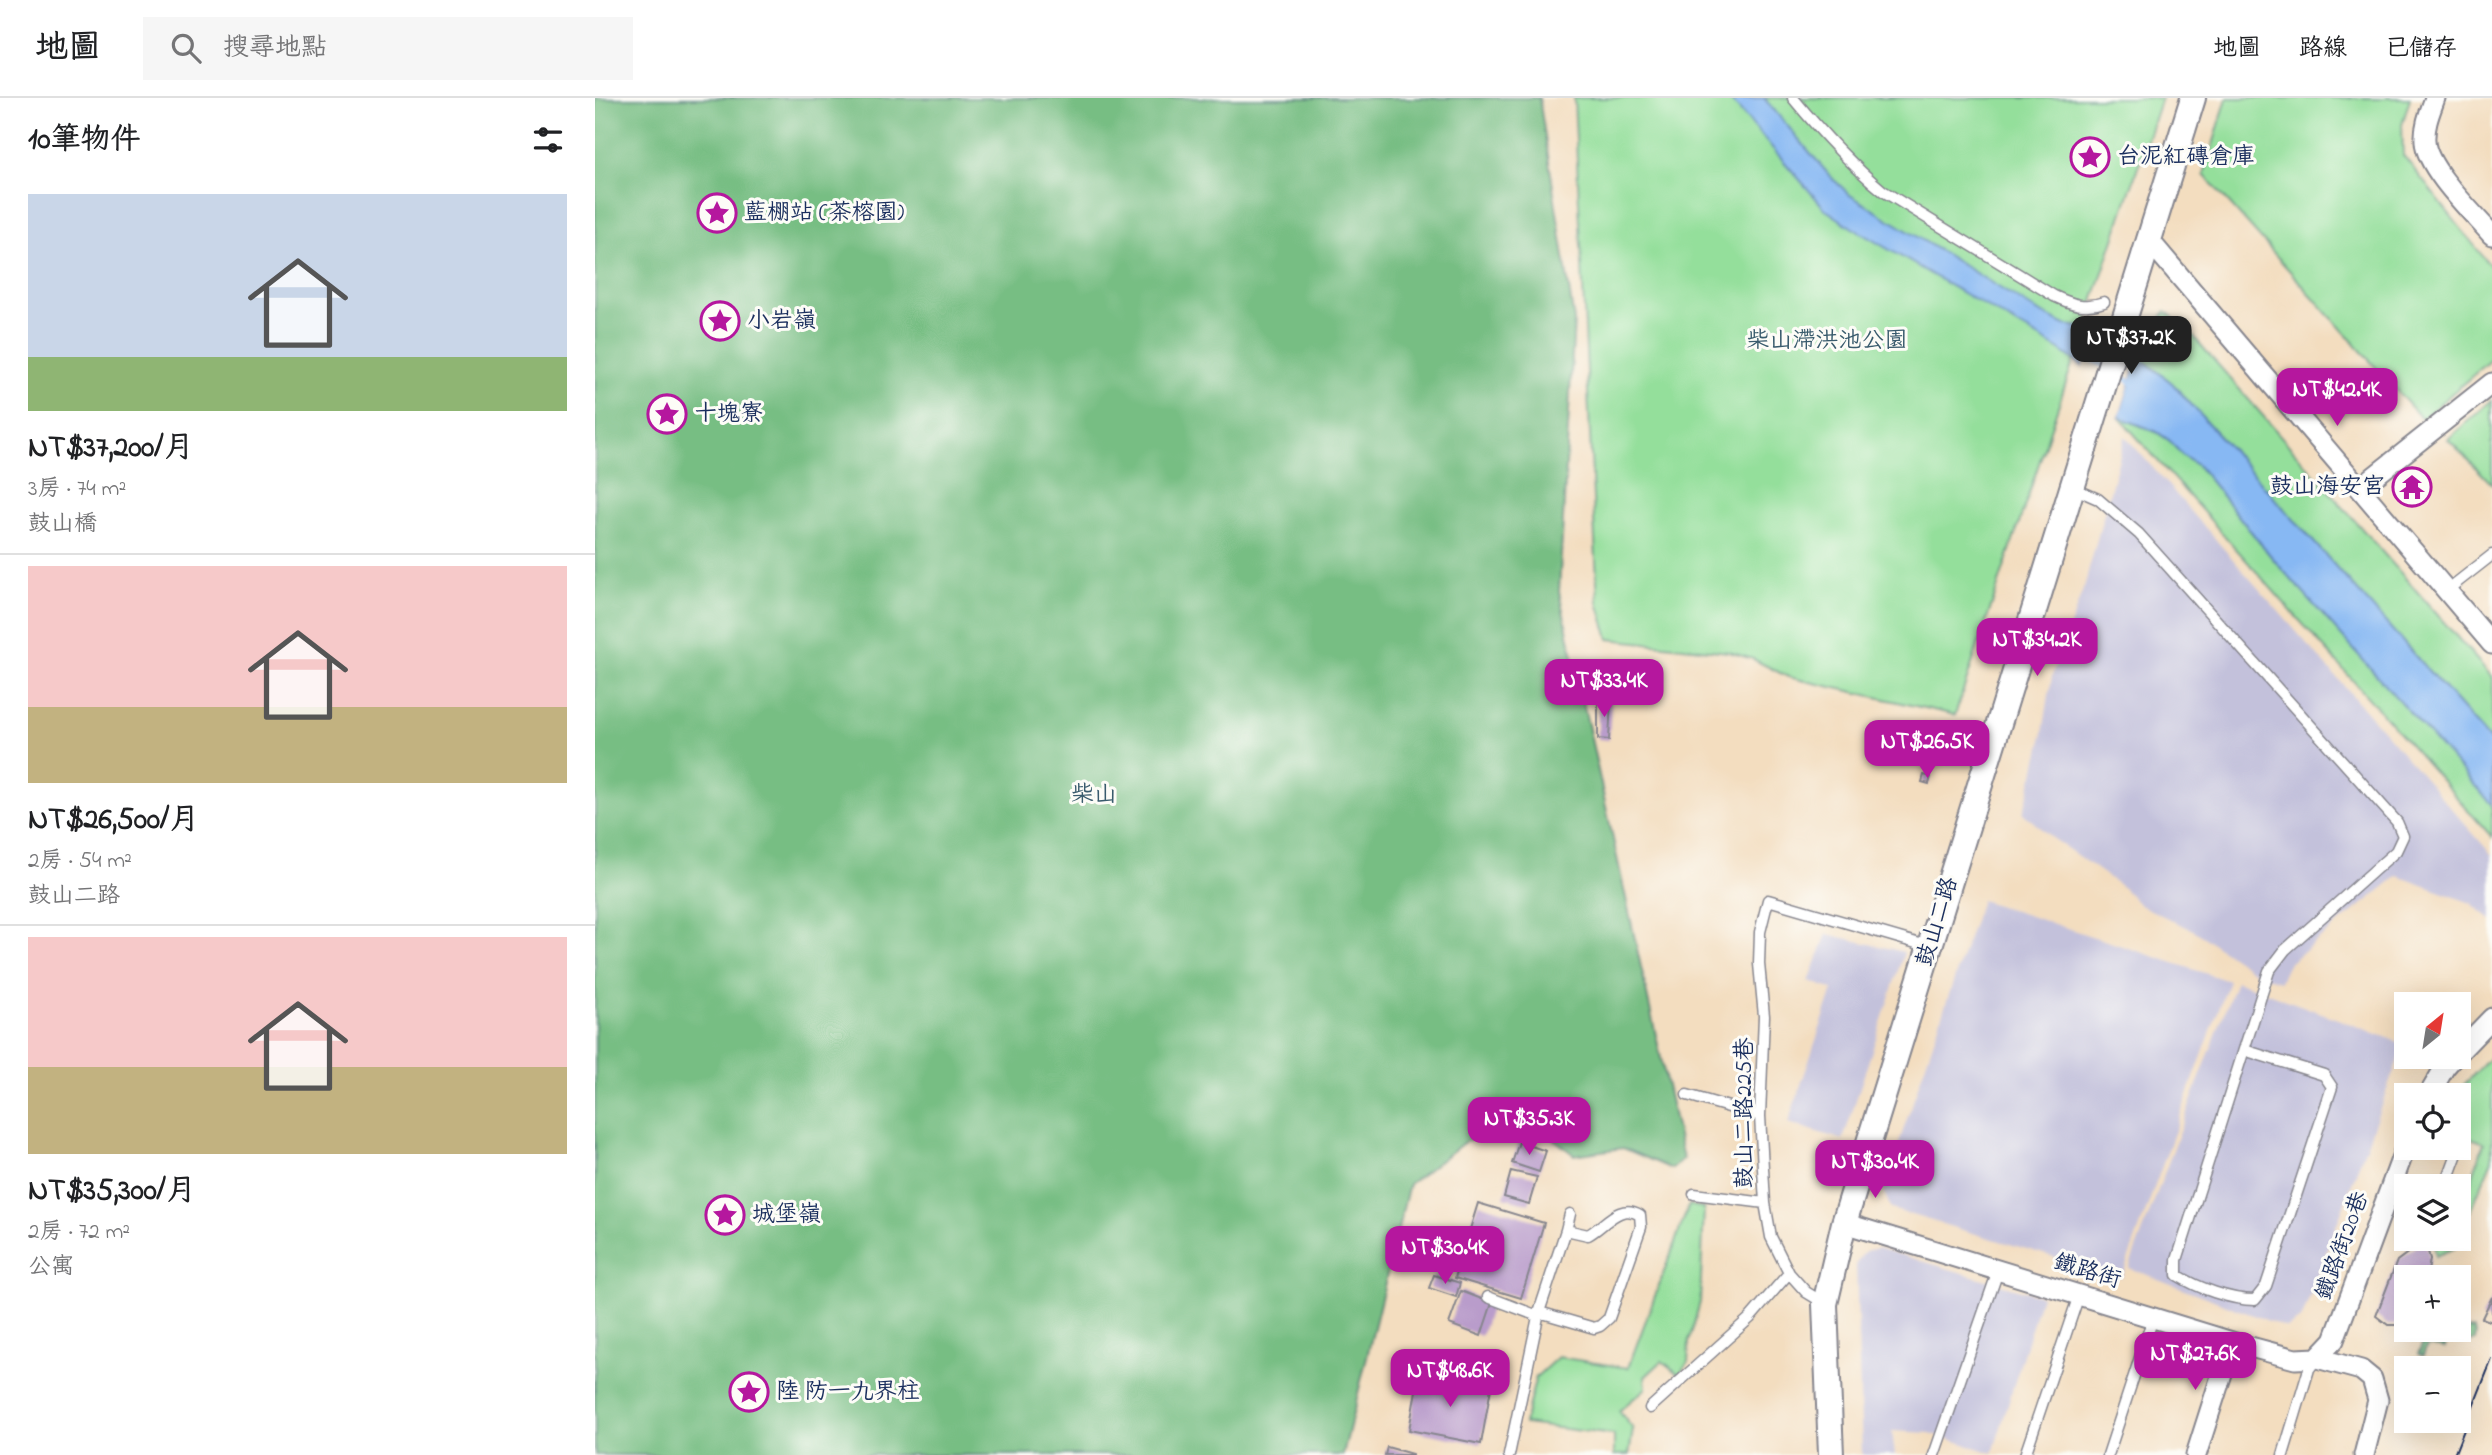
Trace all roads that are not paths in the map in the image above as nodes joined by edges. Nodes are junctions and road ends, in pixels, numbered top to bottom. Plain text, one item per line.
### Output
1 (1793, 98) edge
2 (2193, 98) edge
3 (2435, 98) edge
4 (2492, 235) edge
5 (2149, 240) junction
6 (2103, 302) dead end
7 (2492, 383) edge
8 (2361, 487) junction
9 (2072, 488) junction
10 (2492, 555) edge
11 (2446, 591) junction
12 (2492, 644) edge
13 (1931, 947) junction
14 (2492, 1018) edge
15 (2471, 1040) edge
16 (2244, 1050) junction
17 (1687, 1095) dead end
18 (1761, 1116) junction
19 (2401, 1160) edge
20 (1694, 1194) dead end
21 (1765, 1203) junction
22 (1570, 1214) dead end
23 (1844, 1223) junction
24 (1566, 1230) junction
25 (1998, 1271) junction
26 (1789, 1273) junction
27 (2078, 1295) junction
28 (1488, 1297) dead end
29 (1825, 1304) junction
30 (1539, 1314) junction
31 (2153, 1318) junction
32 (2232, 1342) junction
33 (2317, 1358) junction
34 (1650, 1408) dead end
35 (1509, 1455) edge
36 (1831, 1455) edge
37 (1934, 1455) edge
38 (2025, 1455) edge
39 (2108, 1455) edge
40 (2196, 1455) edge
41 (2283, 1455) edge
42 (2364, 1455) edge

1 - 6 lane
2 - 5 street
3 - 4 street
5 - 8 street
5 - 9 street, 鼓山二路
7 - 8 street
8 - 11 street
9 - 13 street, 鼓山二路
9 - 16 lane
10 - 11 lane
11 - 12 street
13 - 18 lane, 鼓山二路225巷
13 - 23 street, 鼓山二路
14 - 15 street
16 - 16 lane
17 - 18 lane
18 - 21 lane, 鼓山二路225巷
19 - 33 street, 鐵路街20巷
20 - 21 lane
21 - 26 lane, 鼓山二路225巷
22 - 24 lane
23 - 25 street, 鐵路街
23 - 29 street, 鼓山二路
24 - 30 lane
24 - 30 lane
25 - 27 street, 鐵路街
25 - 37 lane
26 - 29 lane, 鼓山二路225巷
26 - 34 lane
27 - 31 street, 鐵路街
27 - 38 lane
28 - 30 lane
29 - 36 street, 鼓山二路
30 - 35 lane
31 - 32 street, 鐵路街
31 - 39 lane
32 - 33 street, 鐵路街
32 - 40 street
33 - 41 lane
33 - 42 street, 鐵路街

